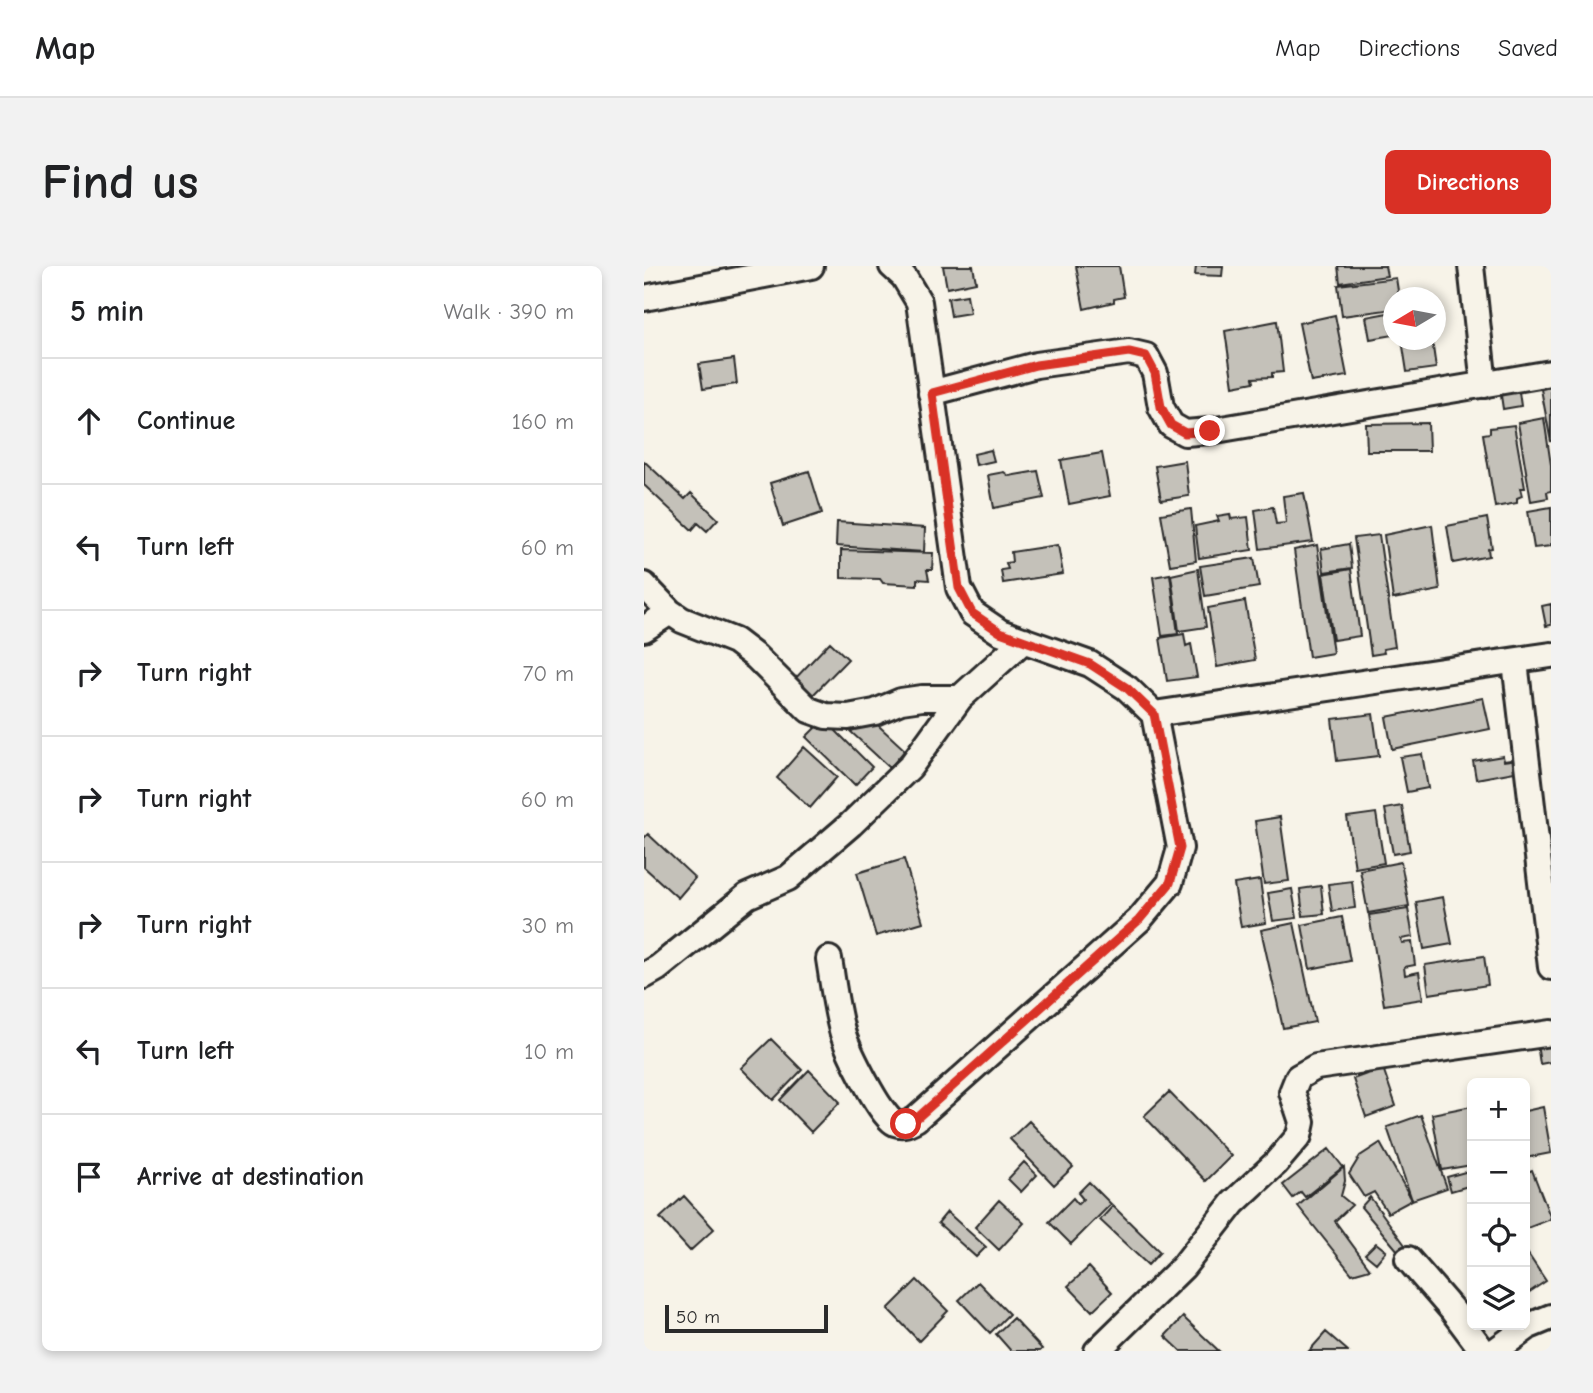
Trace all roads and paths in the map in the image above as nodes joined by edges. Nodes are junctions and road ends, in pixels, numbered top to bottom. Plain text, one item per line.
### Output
1 (811, 266) edge
2 (892, 266) edge
3 (1471, 266) edge
4 (644, 298) edge
5 (1551, 373) edge
6 (1484, 385) junction
7 (932, 393) junction
8 (644, 585) edge
9 (670, 612) junction
10 (644, 629) edge
11 (1024, 640) junction
12 (1551, 655) edge
13 (1515, 662) junction
14 (960, 698) junction
15 (1154, 714) junction
16 (829, 959) dead end
17 (1551, 967) edge
18 (644, 976) edge
19 (1551, 1033) edge
20 (1408, 1259) dead end
21 (1551, 1317) edge
22 (1097, 1351) edge
23 (1483, 1351) edge
24 (1496, 1351) edge

1 - 4 street
2 - 7 street
3 - 6 street
5 - 6 street
6 - 7 street
7 - 11 street
8 - 9 street
9 - 10 street
9 - 14 street
11 - 14 street
11 - 15 street
12 - 13 street
13 - 15 street
13 - 17 street
14 - 18 street
15 - 16 street
19 - 22 street
20 - 23 street
21 - 24 street

